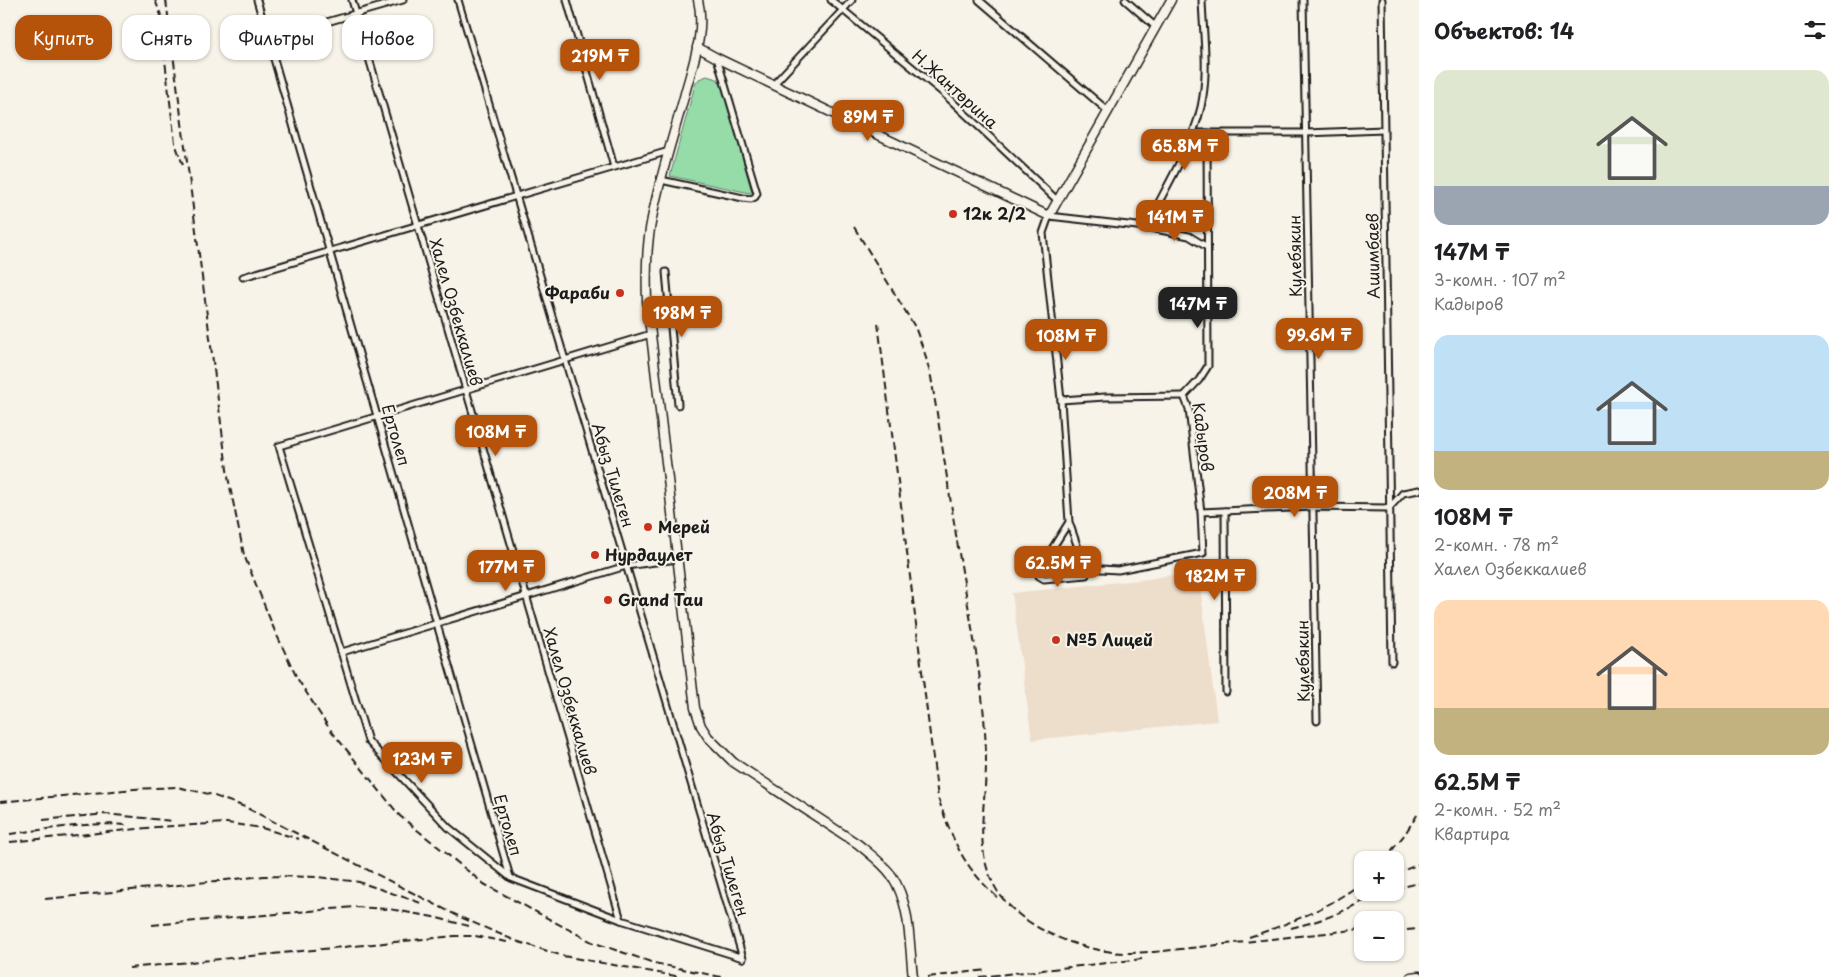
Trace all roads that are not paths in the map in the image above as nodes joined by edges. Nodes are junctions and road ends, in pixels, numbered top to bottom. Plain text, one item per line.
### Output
1 (257, 0) edge
2 (352, 0) edge
3 (403, 0) edge
4 (458, 0) edge
5 (567, 0) edge
6 (698, 0) edge
7 (832, 0) edge
8 (852, 0) edge
9 (980, 0) edge
10 (1125, 0) edge
11 (1171, 0) edge
12 (1202, 0) edge
13 (1303, 0) edge
14 (1382, 0) edge
15 (843, 9) junction
16 (356, 14) junction
17 (261, 15) edge
18 (332, 21) edge
19 (1156, 27) junction
20 (697, 47) junction
21 (717, 58) junction
22 (274, 60) edge
23 (773, 85) junction
24 (1108, 112) junction
25 (1384, 130) junction
26 (1193, 133) junction
27 (1207, 133) junction
28 (1306, 133) junction
29 (669, 151) junction
30 (614, 167) junction
31 (661, 180) junction
32 (516, 196) junction
33 (1058, 201) junction
34 (1050, 216) junction
35 (418, 225) junction
36 (1146, 226) junction
37 (1207, 247) junction
38 (329, 250) junction
39 (666, 272) dead end
40 (243, 277) dead end
41 (651, 334) junction
42 (565, 360) junction
43 (466, 390) junction
44 (1184, 396) junction
45 (1060, 400) junction
46 (678, 405) dead end
47 (378, 417) junction
48 (1419, 490) edge
49 (1313, 508) junction
50 (1389, 508) junction
51 (1225, 511) junction
52 (1202, 512) junction
53 (1069, 522) junction
54 (677, 559) junction
55 (626, 566) junction
56 (1085, 568) junction
57 (526, 596) junction
58 (437, 623) junction
59 (342, 652) junction
60 (1392, 662) dead end
61 (1226, 692) dead end
62 (1317, 721) dead end
63 (510, 878) junction
64 (621, 920) junction
65 (1419, 976) edge
66 (913, 977) edge
67 (1411, 977) edge

1 - 17 street, Ертолеп
2 - 16 street, Халел Озбеккалиев
3 - 16 street
4 - 32 street, Абыз Тилеген
5 - 30 street
6 - 20 main road
7 - 15 street, Н.Жантөрина
8 - 15 street
9 - 24 street
10 - 19 street
11 - 19 main road
12 - 26 street
13 - 28 street, Кулебякин
14 - 25 street, Ашимбаев
15 - 23 street
15 - 33 street, Н.Жантөрина
16 - 18 street
16 - 35 street, Халел Озбеккалиев
19 - 24 main road
20 - 21 main road
20 - 29 main road
21 - 23 main road
21 - 31 street
22 - 38 street, Ертолеп
23 - 34 main road
24 - 33 main road
25 - 28 street
25 - 50 street, Ашимбаев
26 - 27 street
26 - 36 street
27 - 28 street
27 - 37 street, Кадыров
28 - 49 street, Кулебякин
29 - 30 street
29 - 31 main road
30 - 32 street
31 - 41 main road
32 - 35 street
32 - 42 street, Абыз Тилеген
33 - 34 main road
34 - 36 street
34 - 45 street
35 - 38 street
35 - 43 street, Халел Озбеккалиев
36 - 37 street
37 - 44 street, Кадыров
38 - 40 street
38 - 47 street, Ертолеп
39 - 46 street
41 - 42 street
41 - 54 main road
42 - 43 street
42 - 55 street, Абыз Тилеген
43 - 47 street
43 - 57 street, Халел Озбеккалиев
44 - 45 street
44 - 52 street, Кадыров
45 - 53 street
47 - 58 street, Ертолеп
47 - 59 street
48 - 50 street
49 - 50 street
49 - 51 street
49 - 62 street, Кулебякин
50 - 60 street, Ашимбаев
51 - 52 street
51 - 61 street
52 - 56 street, Кадыров
53 - 56 street
53 - 56 street
54 - 55 street
54 - 66 main road
55 - 57 street
55 - 64 street, Абыз Тилеген
57 - 58 street
57 - 64 street, Халел Озбеккалиев
58 - 59 street
58 - 63 street, Ертолеп
59 - 63 street
63 - 64 street
65 - 67 main road

